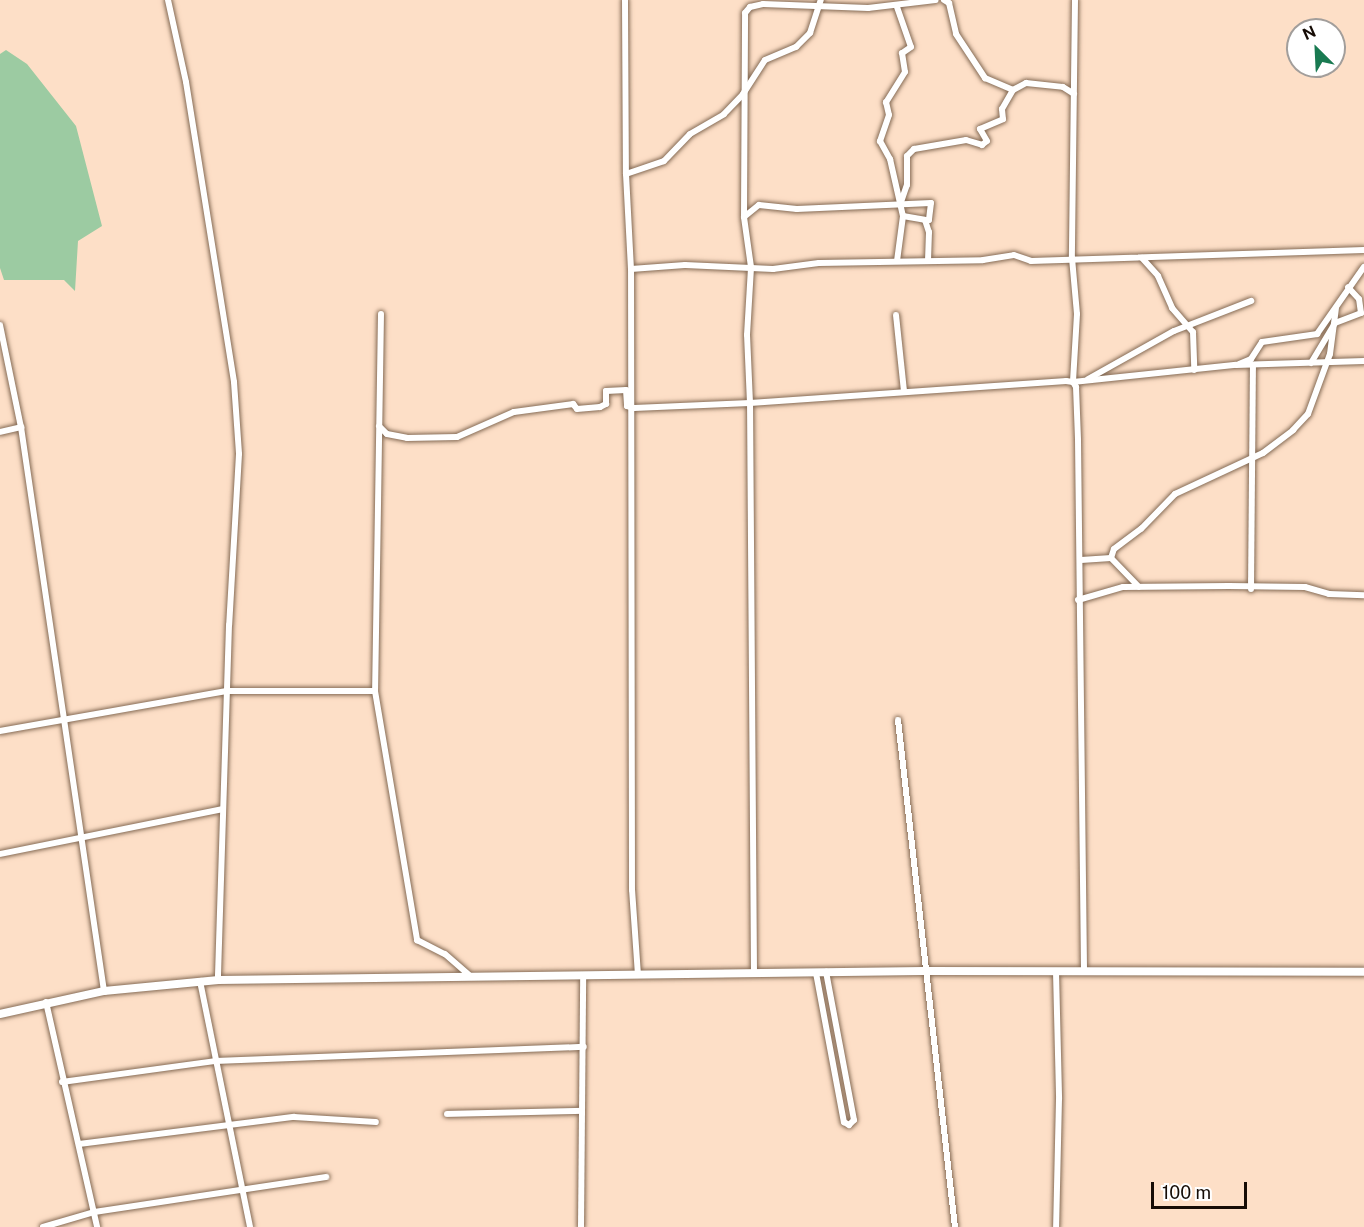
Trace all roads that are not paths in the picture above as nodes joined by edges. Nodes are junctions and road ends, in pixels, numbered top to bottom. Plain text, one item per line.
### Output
1 (168, 0) edge
2 (625, 0) edge
3 (936, 0) edge
4 (944, 0) edge
5 (1075, 0) edge
6 (821, 2) edge
7 (897, 7) junction
8 (1013, 90) junction
9 (743, 94) junction
10 (1074, 94) junction
11 (626, 174) junction
12 (901, 203) junction
13 (903, 216) junction
14 (744, 217) junction
15 (925, 220) junction
16 (1364, 250) edge
17 (1072, 258) junction
18 (1142, 258) junction
19 (897, 261) junction
20 (928, 261) junction
21 (751, 267) junction
22 (1364, 267) edge
23 (631, 269) junction
24 (1348, 287) junction
25 (1251, 301) dead end
26 (1336, 308) junction
27 (381, 314) dead end
28 (896, 315) dead end
29 (0, 325) edge
30 (1186, 327) junction
31 (1331, 329) junction
32 (1364, 361) edge
33 (1326, 362) junction
34 (1311, 363) junction
35 (1236, 365) junction
36 (1253, 365) junction
37 (1194, 370) junction
38 (1084, 381) junction
39 (1073, 382) junction
40 (904, 391) junction
41 (750, 403) junction
42 (634, 408) junction
43 (21, 426) junction
44 (379, 426) junction
45 (0, 432) edge
46 (1252, 457) junction
47 (1111, 558) junction
48 (1081, 560) junction
49 (1139, 587) junction
50 (1251, 589) junction
51 (1364, 595) edge
52 (1078, 600) junction
53 (227, 691) junction
54 (375, 691) junction
55 (66, 718) junction
56 (898, 720) dead end
57 (0, 731) edge
58 (223, 809) junction
59 (84, 837) junction
60 (0, 854) edge
61 (923, 971) junction
62 (754, 972) junction
63 (826, 972) junction
64 (1056, 972) junction
65 (1084, 972) junction
66 (1364, 972) edge
67 (816, 973) junction
68 (469, 975) junction
69 (638, 975) junction
70 (583, 976) junction
71 (218, 980) junction
72 (200, 981) junction
73 (104, 991) junction
74 (46, 1002) junction
75 (0, 1014) edge
76 (584, 1047) junction
77 (214, 1061) junction
78 (62, 1082) junction
79 (582, 1111) junction
80 (447, 1114) dead end
81 (376, 1122) dead end
82 (228, 1123) junction
83 (79, 1144) junction
84 (326, 1177) dead end
85 (241, 1190) junction
86 (94, 1212) junction
87 (43, 1227) edge
88 (97, 1227) edge
89 (250, 1227) edge
90 (581, 1227) edge
91 (955, 1227) edge
92 (1056, 1227) edge

1 - 53 street
2 - 11 street
3 - 7 street
4 - 8 street
5 - 10 street
6 - 7 street
6 - 9 street
6 - 9 street
7 - 12 street
8 - 10 street
8 - 12 street
9 - 11 street
9 - 14 street
10 - 17 street
11 - 23 street
12 - 13 street
12 - 14 street
12 - 15 street
13 - 15 street
13 - 19 street
14 - 21 street
15 - 20 street
16 - 18 street
17 - 18 street
17 - 20 street
17 - 39 street
18 - 30 street
19 - 20 street
19 - 21 street
21 - 23 street
21 - 41 street
22 - 24 street
23 - 42 street
24 - 26 street
24 - 31 street
25 - 30 street
26 - 31 street
26 - 35 street
27 - 44 street
28 - 40 street
29 - 43 street
30 - 37 street
30 - 38 street
31 - 33 street
31 - 34 street
32 - 33 street
33 - 34 street
33 - 46 street
34 - 36 street
35 - 36 street
35 - 37 street
36 - 46 street
37 - 38 street
38 - 39 street
39 - 40 street
39 - 48 street
40 - 41 street
41 - 42 street
41 - 62 street
42 - 44 street
42 - 69 street
43 - 45 street
43 - 55 street
44 - 54 street
46 - 47 street
46 - 50 street
47 - 48 street
47 - 49 street
48 - 52 street
49 - 50 street
49 - 52 street
50 - 51 street
52 - 65 street
53 - 54 street
53 - 55 street
53 - 58 street
54 - 68 street
55 - 57 street
55 - 59 street
56 - 61 street
58 - 59 street
58 - 71 street
59 - 60 street
59 - 73 street
61 - 63 street
61 - 64 street
61 - 91 street
62 - 67 street
62 - 69 street
63 - 67 street
63 - 67 street
64 - 65 street
64 - 92 street
65 - 66 street
68 - 70 street
68 - 71 street
69 - 70 street
70 - 76 street
71 - 72 street
72 - 73 street
72 - 77 street
73 - 74 street
74 - 75 street
74 - 78 street
76 - 77 street
76 - 79 street
77 - 78 street
77 - 82 street
78 - 83 street
79 - 80 street
79 - 90 street
81 - 82 street
82 - 83 street
82 - 85 street
83 - 86 street
84 - 85 street
85 - 86 street
85 - 89 street
86 - 87 street
86 - 88 street

